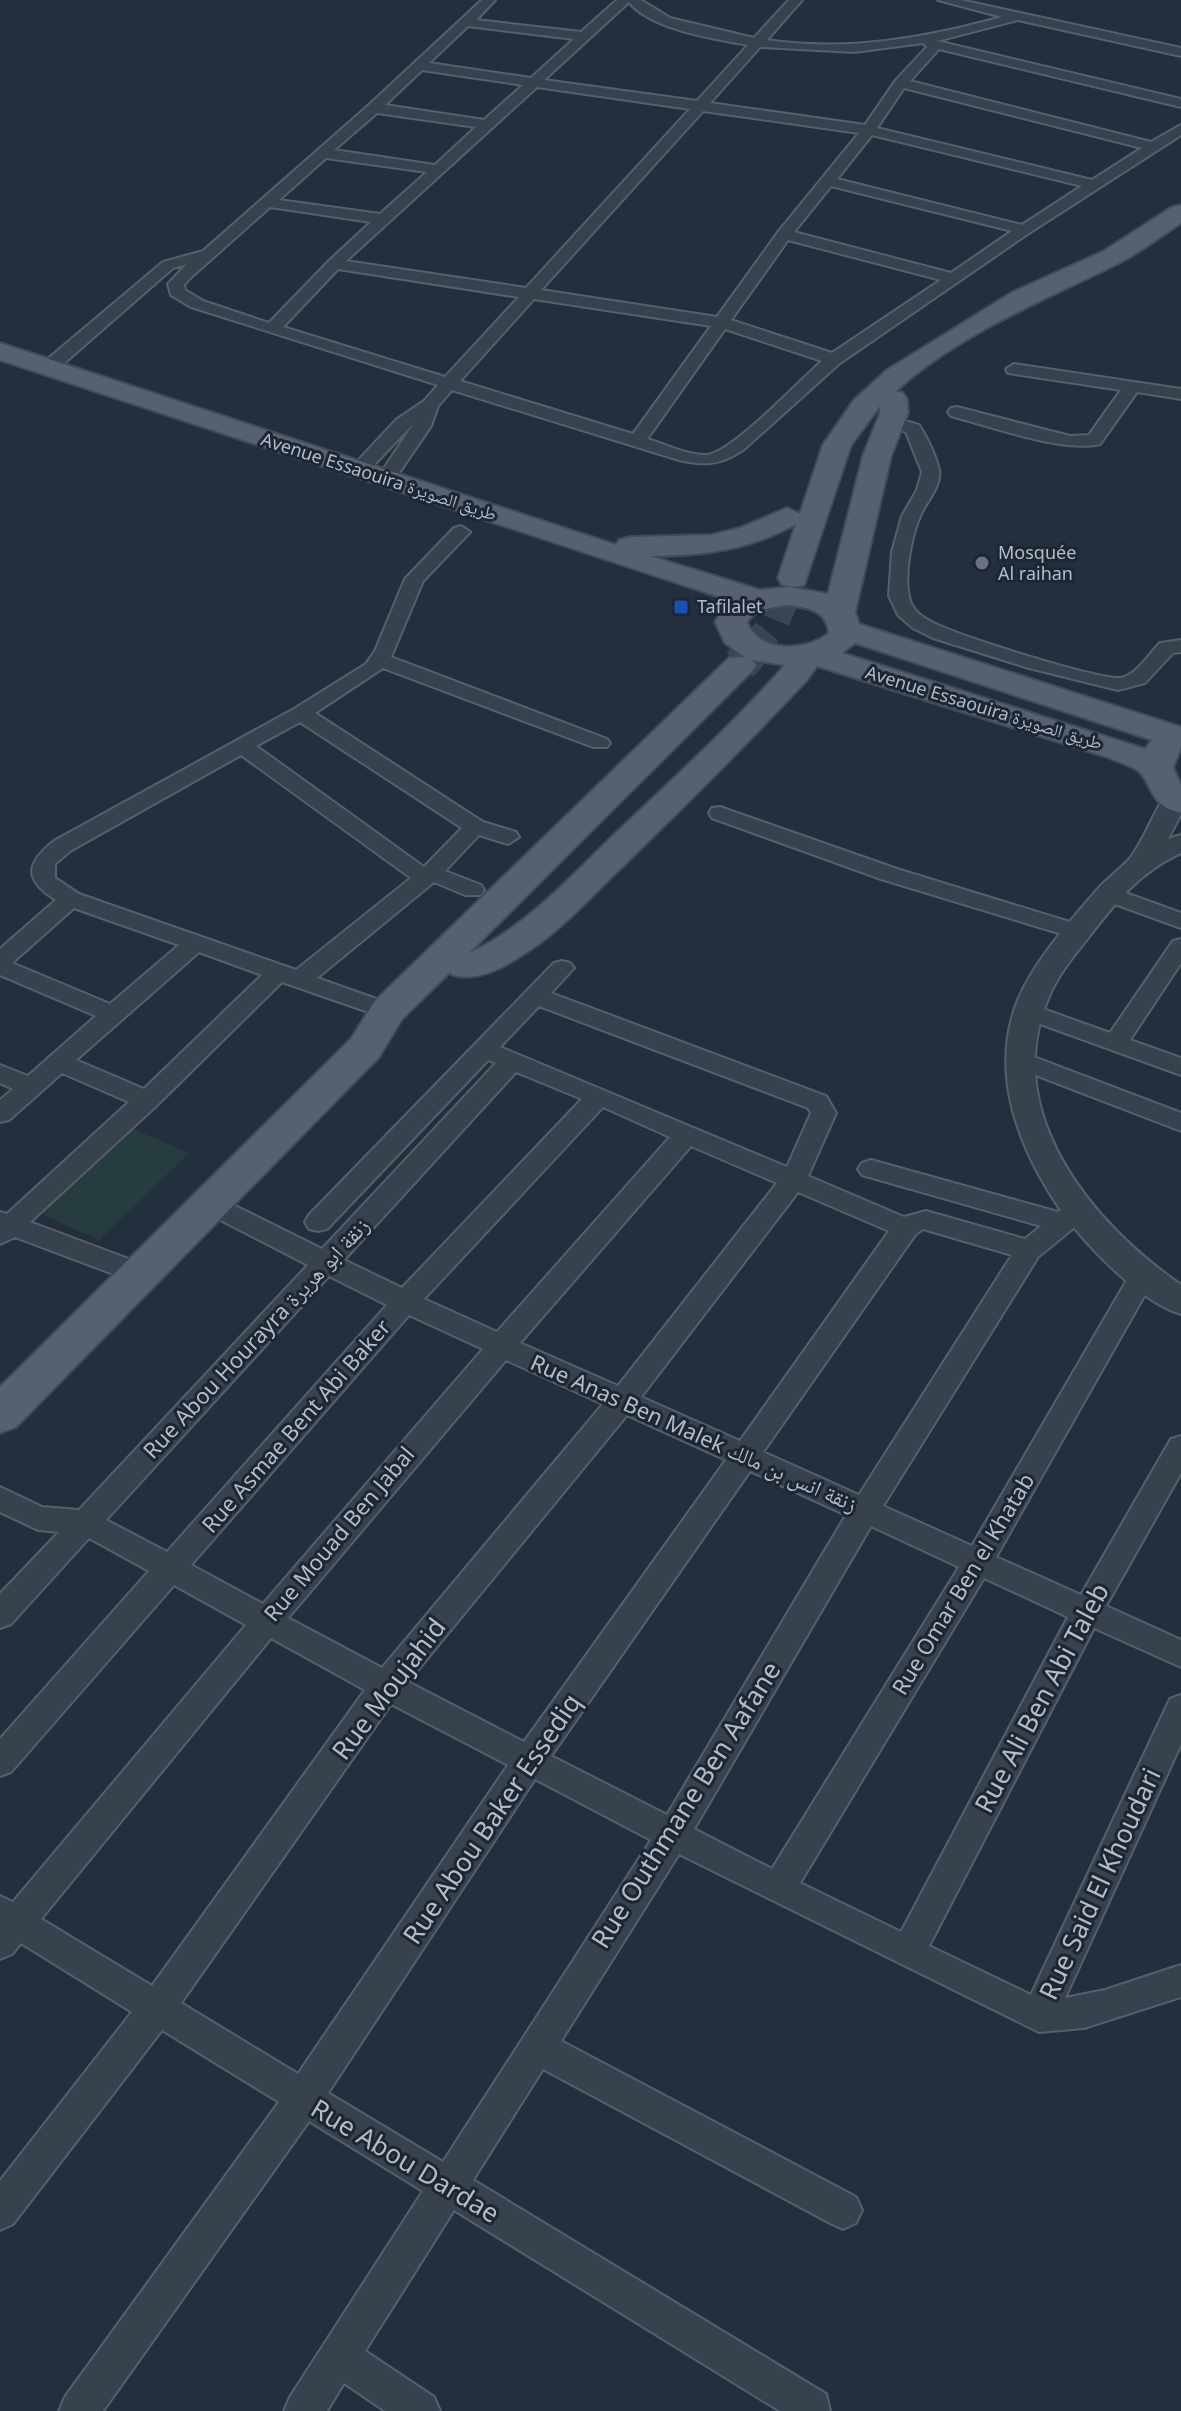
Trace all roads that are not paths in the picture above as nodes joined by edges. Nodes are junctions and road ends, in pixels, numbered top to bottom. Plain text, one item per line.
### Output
1 (489, 0) edge
2 (624, 0) edge
3 (634, 0) edge
4 (796, 0) edge
5 (944, 0) edge
6 (981, 4) edge
7 (1018, 16) junction
8 (464, 22) junction
9 (915, 26) dead end
10 (886, 30) dead end
11 (955, 35) junction
12 (584, 36) junction
13 (757, 41) junction
14 (931, 43) junction
15 (885, 47) junction
16 (1181, 52) edge
17 (419, 66) junction
18 (536, 82) junction
19 (901, 83) junction
20 (1181, 103) edge
21 (701, 105) junction
22 (374, 108) junction
23 (487, 125) junction
24 (1181, 129) edge
25 (869, 130) junction
26 (1154, 147) junction
27 (322, 153) junction
28 (436, 169) junction
29 (827, 181) junction
30 (1094, 185) junction
31 (265, 202) junction
32 (1181, 212) edge
33 (383, 219) junction
34 (1024, 230) junction
35 (784, 234) junction
36 (209, 252) junction
37 (334, 264) junction
38 (953, 278) junction
39 (529, 295) junction
40 (719, 322) junction
41 (272, 329) junction
42 (0, 351) edge
43 (834, 359) junction
44 (49, 367) junction
45 (1014, 369) dead end
46 (0, 376) edge
47 (449, 383) junction
48 (1132, 387) junction
49 (1181, 394) edge
50 (430, 405) junction
51 (887, 405) junction
52 (957, 412) dead end
53 (637, 441) junction
54 (373, 475) junction
55 (787, 517) junction
56 (461, 532) junction
57 (557, 536) junction
58 (846, 575) junction
59 (804, 581) tunnel mouth
60 (762, 598) junction
61 (664, 600) dead end
62 (842, 621) junction
63 (736, 643) junction
64 (1181, 646) edge
65 (810, 655) junction
66 (380, 660) junction
67 (937, 661) junction
68 (301, 713) junction
69 (1179, 736) edge
70 (600, 743) dead end
71 (242, 746) junction
72 (1155, 766) junction
73 (1178, 801) edge
74 (720, 813) dead end
75 (475, 827) junction
76 (508, 837) dead end
77 (1181, 843) edge
78 (1141, 863) junction
79 (428, 875) junction
80 (473, 890) dead end
81 (1109, 894) junction
82 (71, 899) junction
83 (1181, 921) edge
84 (1078, 932) junction
85 (196, 942) junction
86 (1181, 946) edge
87 (0, 964) edge
88 (453, 964) junction
89 (562, 968) dead end
90 (290, 975) junction
91 (536, 996) junction
92 (388, 1011) junction
93 (1029, 1012) junction
94 (114, 1015) junction
95 (1115, 1043) junction
96 (365, 1048) junction
97 (485, 1050) junction
98 (1021, 1060) junction
99 (512, 1061) junction
100 (60, 1063) junction
101 (1181, 1067) edge
102 (0, 1073) edge
103 (31, 1087) junction
104 (599, 1096) junction
105 (147, 1100) junction
106 (1176, 1113) edge
107 (0, 1114) edge
108 (688, 1133) junction
109 (871, 1169) dead end
110 (794, 1179) junction
111 (210, 1204) junction
112 (1071, 1216) junction
113 (318, 1222) dead end
114 (4, 1227) edge
115 (906, 1228) junction
116 (1029, 1250) junction
117 (325, 1262) junction
118 (141, 1274) junction
119 (1143, 1275) junction
120 (1177, 1291) edge
121 (405, 1302) junction
122 (499, 1345) junction
123 (622, 1401) junction
124 (0, 1415) edge
125 (1181, 1447) edge
126 (747, 1457) junction
127 (0, 1499) edge
128 (865, 1510) junction
129 (85, 1522) junction
130 (978, 1562) junction
131 (171, 1567) junction
132 (1087, 1611) junction
133 (0, 1615) edge
134 (266, 1620) junction
135 (1181, 1654) edge
136 (386, 1686) junction
137 (1181, 1709) edge
138 (530, 1760) junction
139 (0, 1762) edge
140 (674, 1833) junction
141 (778, 1889) junction
142 (6, 1926) edge
143 (908, 1952) junction
144 (1181, 1981) edge
145 (158, 2007) junction
146 (1039, 2015) junction
147 (535, 2046) junction
148 (303, 2099) junction
149 (447, 2187) junction
150 (843, 2210) dead end
151 (0, 2211) edge
152 (339, 2357) junction
153 (812, 2408) dead end
154 (79, 2411) edge
155 (304, 2411) edge
156 (420, 2411) edge

1 - 8 street
2 - 12 street
3 - 13 street
4 - 13 street
5 - 6 street
6 - 7 street
7 - 11 street
7 - 16 street
8 - 12 street
8 - 17 street
9 - 11 street
10 - 15 street
11 - 14 street
12 - 18 street
13 - 15 street
13 - 21 street
14 - 15 street
14 - 19 street
14 - 20 street
17 - 18 street
17 - 22 street
18 - 21 street
18 - 23 street
19 - 25 street
19 - 26 street
21 - 25 street
21 - 39 street
22 - 23 street
22 - 27 street
23 - 28 street
24 - 26 street
25 - 29 street
25 - 30 street
26 - 30 street
27 - 28 street
27 - 31 street
28 - 33 street
29 - 34 street
29 - 35 street
30 - 34 street
31 - 33 street
31 - 36 street
32 - 51 main road
33 - 37 street
34 - 38 street
35 - 38 street
35 - 40 street
36 - 41 street
36 - 44 street
37 - 39 street
37 - 41 street
38 - 43 street
39 - 40 street
39 - 47 street
40 - 43 street
40 - 53 street
41 - 47 street
42 - 44 main road, Avenue Essaouira طريق الصويرة
43 - 53 street
44 - 54 main road, Avenue Essaouira طريق الصويرة
45 - 48 street
46 - 56 main road, Avenue Essaouira طريق الصويرة
47 - 50 street
47 - 53 street
48 - 49 street
48 - 52 street
50 - 54 street
50 - 54 street
51 - 55 main road
51 - 58 main road
51 - 59 main road
51 - 64 street
54 - 57 main road, Avenue Essaouira طريق الصويرة
55 - 57 main road
55 - 60 main road
56 - 61 main road, Avenue Essaouira طريق الصويرة
56 - 66 street
57 - 60 main road, Avenue Essaouira طريق الصويرة
58 - 62 main road
58 - 67 main road
60 - 62 main road, Avenue Essaouira طريق الصويرة
60 - 63 main road
62 - 65 main road
62 - 67 main road, Avenue Essaouira طريق الصويرة
63 - 65 main road, Avenue Essaouira طريق الصويرة
63 - 88 main road
65 - 72 main road, Avenue Essaouira طريق الصويرة
65 - 88 main road
66 - 68 street
66 - 70 street
67 - 69 main road, Avenue Essaouira طريق الصويرة
68 - 71 street
68 - 75 street
69 - 72 main road
71 - 79 street
71 - 82 street
72 - 73 main road
73 - 78 street
74 - 84 street
75 - 76 street
75 - 79 street
77 - 78 street
78 - 81 street
79 - 80 street
79 - 90 street
81 - 83 street
81 - 84 street
82 - 85 street
82 - 87 street
84 - 93 street
85 - 90 street
85 - 94 street
86 - 95 street
87 - 94 street
88 - 92 main road
88 - 96 main road
89 - 91 street
90 - 92 street
90 - 105 street
91 - 97 street
91 - 110 street, Rue Moujahid
92 - 96 main road
93 - 95 street
93 - 98 street
94 - 100 street
95 - 101 street
96 - 111 main road
97 - 99 street
97 - 113 street
98 - 106 street
98 - 112 street
99 - 104 street
99 - 117 street, Rue Abou Hourayra زنقة ابو هريرة
100 - 103 street
100 - 105 street
102 - 103 street
103 - 107 street
104 - 108 street
104 - 121 street, Rue Asmae Bent Abi Baker
105 - 114 street
108 - 110 street
108 - 122 street, Rue Mouad Ben Jabal
109 - 112 street
110 - 115 street
110 - 123 street, Rue Moujahid
111 - 117 street, Rue Anas Ben Malek زنقة انس بن مالك
111 - 118 main road
112 - 116 street, Rue Outhmane Ben Aafane
112 - 119 street
114 - 118 street
115 - 116 street
115 - 126 street, Rue Abou Baker Essediq
116 - 128 street, Rue Outhmane Ben Aafane
117 - 121 street, Rue Anas Ben Malek زنقة انس بن مالك
117 - 129 street, Rue Abou Hourayra زنقة ابو هريرة
118 - 124 main road
119 - 120 street
119 - 130 street, Rue Omar Ben el Khatab
121 - 122 street, Rue Anas Ben Malek زنقة انس بن مالك
121 - 131 street, Rue Asmae Bent Abi Baker
122 - 123 street, Rue Anas Ben Malek زنقة انس بن مالك
122 - 134 street, Rue Mouad Ben Jabal
123 - 126 street, Rue Anas Ben Malek زنقة انس بن مالك
123 - 136 street, Rue Moujahid
125 - 132 street, Rue Ali Ben Abi Taleb
126 - 128 street, Rue Anas Ben Malek زنقة انس بن مالك
126 - 138 street, Rue Abou Baker Essediq
127 - 129 street
128 - 130 street, Rue Anas Ben Malek زنقة انس بن مالك
128 - 140 street, Rue Outhmane Ben Aafane
129 - 131 street
129 - 133 street, Rue Abou Hourayra زنقة ابو هريرة
130 - 132 street, Rue Anas Ben Malek زنقة انس بن مالك
130 - 141 street, Rue Omar Ben el Khatab
131 - 134 street
131 - 139 street, Rue Asmae Bent Abi Baker
132 - 135 street, Rue Anas Ben Malek زنقة انس بن مالك
132 - 143 street, Rue Ali Ben Abi Taleb
134 - 136 street
134 - 142 street, Rue Mouad Ben Jabal
136 - 138 street
136 - 145 street, Rue Moujahid
137 - 146 street, Rue Said El Khoudari
138 - 140 street
138 - 148 street, Rue Abou Baker Essediq
140 - 141 street
140 - 147 street, Rue Outhmane Ben Aafane
141 - 143 street
142 - 145 street, Rue Abou Dardae
143 - 146 street
144 - 146 street
145 - 148 street, Rue Abou Dardae
145 - 151 street, Rue Moujahid
147 - 149 street, Rue Outhmane Ben Aafane
147 - 150 street
148 - 149 street, Rue Abou Dardae
148 - 154 street, Rue Abou Baker Essediq
149 - 152 street, Rue Outhmane Ben Aafane
149 - 153 street, Rue Abou Dardae
152 - 155 street, Rue Outhmane Ben Aafane
152 - 156 street

